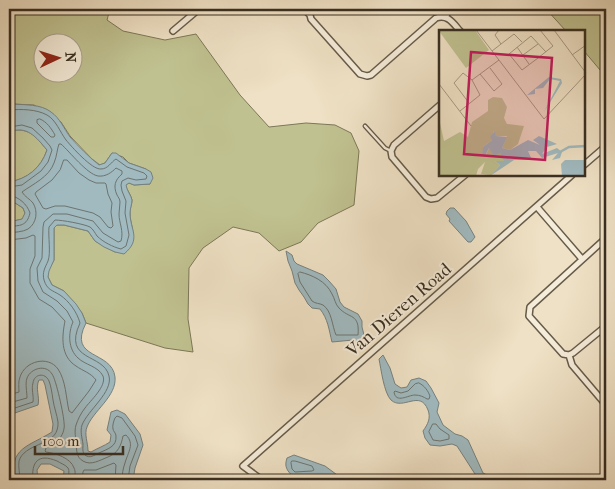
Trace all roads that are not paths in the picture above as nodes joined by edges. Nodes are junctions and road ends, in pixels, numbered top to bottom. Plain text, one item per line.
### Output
1 (199, 9) edge
2 (307, 9) edge
3 (448, 9) edge
4 (446, 17) junction
5 (459, 30) edge
6 (173, 31) dead end
7 (439, 106) edge
8 (365, 126) dead end
9 (606, 146) edge
10 (391, 151) junction
11 (585, 164) edge
12 (464, 176) edge
13 (571, 176) edge
14 (536, 207) junction
15 (606, 238) edge
16 (582, 259) junction
17 (606, 326) edge
18 (569, 355) junction
19 (606, 406) edge
20 (262, 480) edge

1 - 6 street
2 - 4 street
3 - 4 street
4 - 5 street
7 - 10 street
8 - 10 lane
9 - 11 street
10 - 12 street
13 - 14 street, Van Dieren Road
14 - 16 street
14 - 20 street, Van Dieren Road
15 - 16 street
16 - 18 street
17 - 18 street
18 - 19 street

